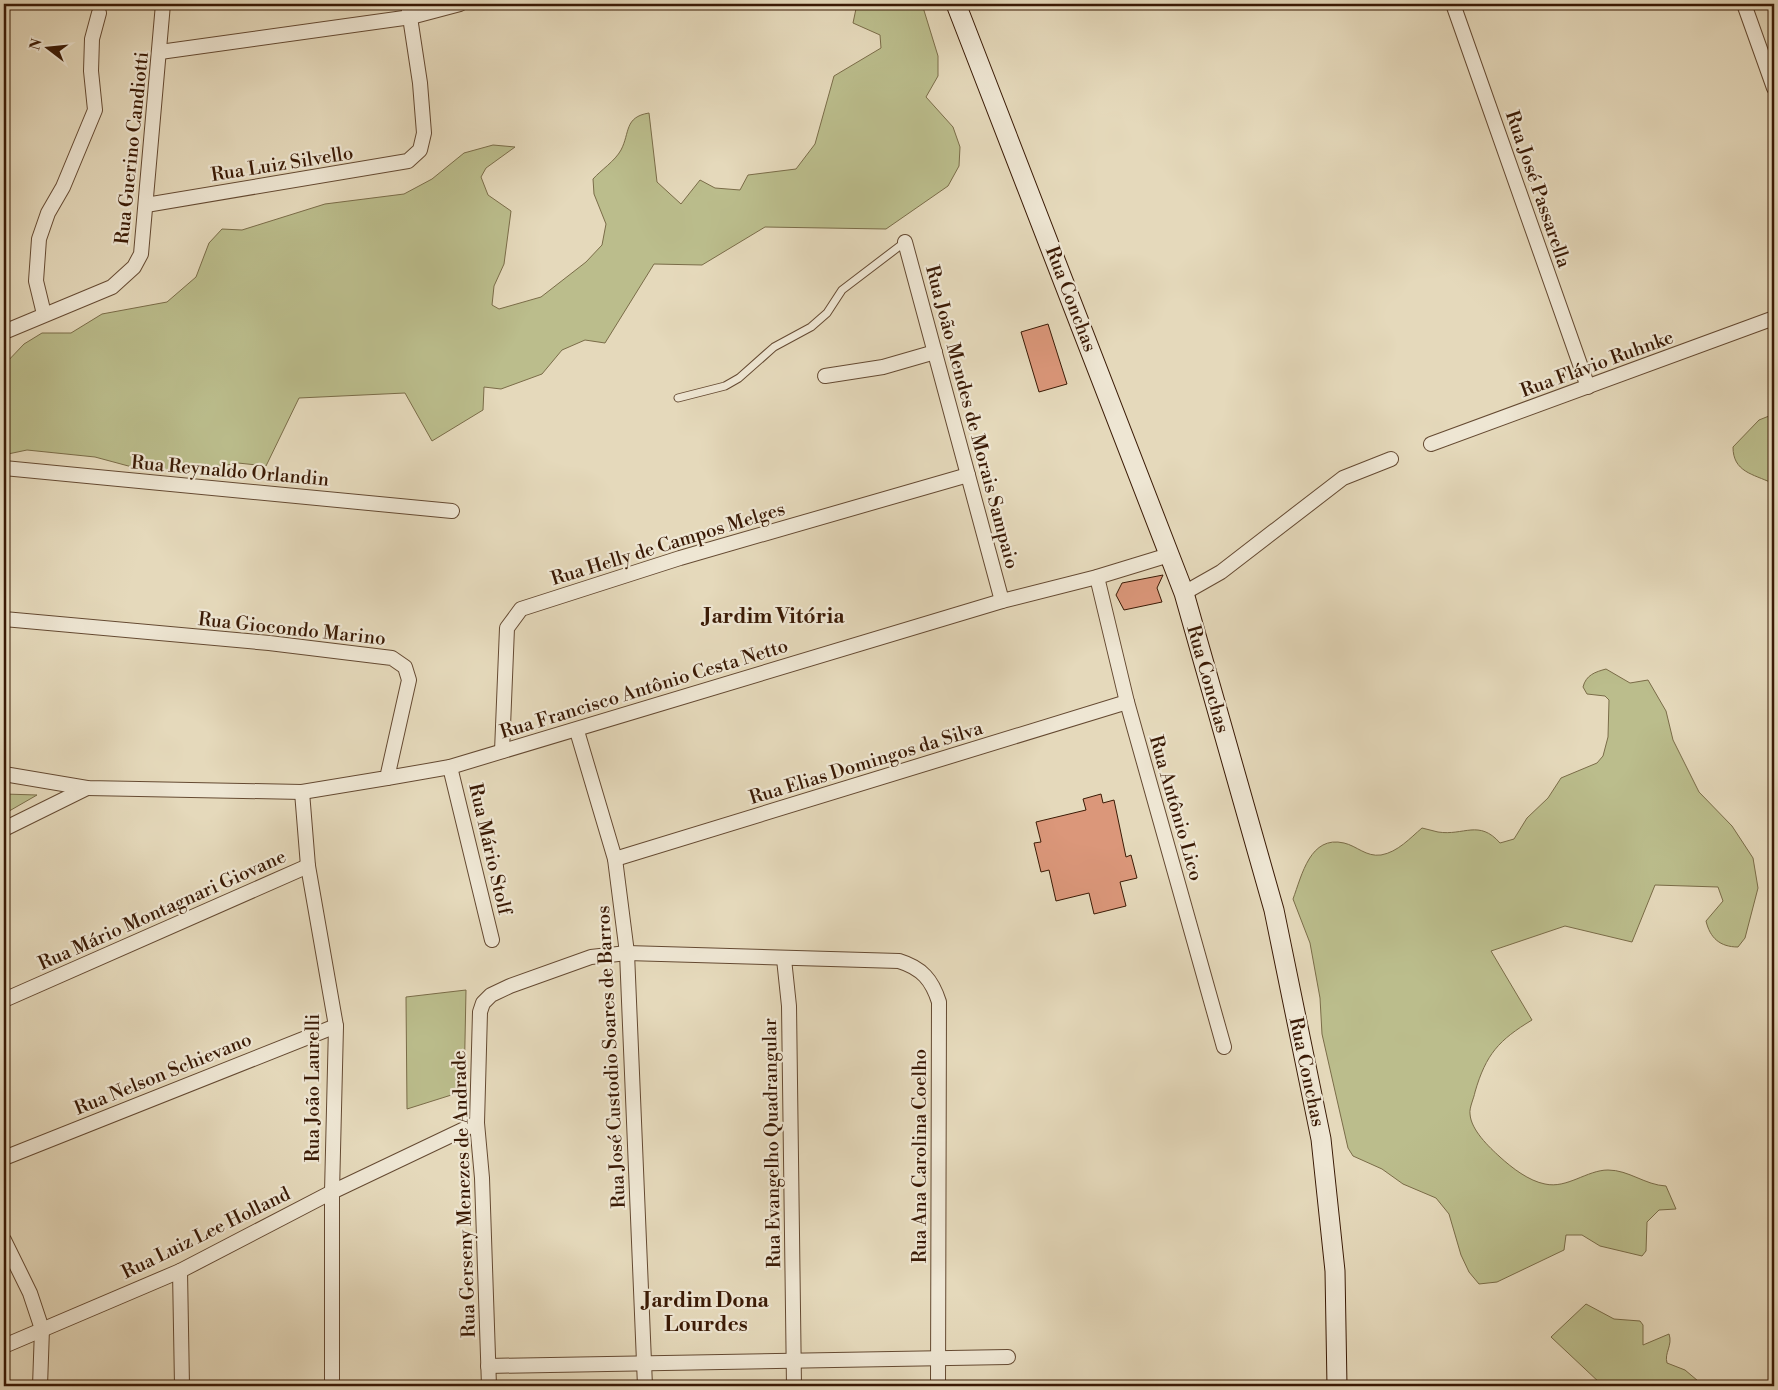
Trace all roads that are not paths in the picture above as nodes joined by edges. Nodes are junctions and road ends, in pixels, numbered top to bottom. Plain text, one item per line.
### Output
1 (163, 4) edge
2 (460, 4) edge
3 (956, 4) edge
4 (1453, 4) edge
5 (1744, 4) edge
6 (410, 10) edge
7 (99, 13) dead end
8 (160, 52) junction
9 (1774, 88) edge
10 (146, 205) junction
11 (905, 242) joint
12 (44, 314) junction
13 (1774, 318) edge
14 (4, 332) edge
15 (935, 352) junction
16 (825, 376) dead end
17 (1588, 387) junction
18 (678, 398) dead end
19 (1431, 444) dead end
20 (1391, 459) dead end
21 (4, 468) edge
22 (968, 475) junction
23 (452, 510) dead end
24 (1168, 554) junction
25 (1097, 577) junction
26 (1184, 593) junction
27 (1002, 601) junction
28 (4, 619) edge
29 (1127, 702) junction
30 (577, 731) junction
31 (502, 751) junction
32 (450, 767) junction
33 (4, 774) edge
34 (387, 778) junction
35 (87, 788) junction
36 (302, 792) junction
37 (4, 829) edge
38 (615, 858) junction
39 (308, 866) junction
40 (492, 940) dead end
41 (627, 954) junction
42 (784, 959) junction
43 (4, 1000) edge
44 (336, 1026) junction
45 (1224, 1047) dead end
46 (476, 1123) junction
47 (4, 1158) edge
48 (332, 1192) junction
49 (4, 1240) edge
50 (180, 1271) junction
51 (42, 1329) junction
52 (4, 1346) edge
53 (1008, 1357) dead end
54 (938, 1358) junction
55 (794, 1361) junction
56 (645, 1363) junction
57 (488, 1366) junction
58 (40, 1386) edge
59 (182, 1386) edge
60 (332, 1386) edge
61 (489, 1386) edge
62 (645, 1386) edge
63 (794, 1386) edge
64 (938, 1386) edge
65 (1337, 1386) edge

1 - 8 street, Rua Guerino Candiotti
2 - 6 street
3 - 24 main road, Rua Conchas
4 - 17 street, Rua José Passarella
5 - 9 street
6 - 8 street
6 - 10 street, Rua Luiz Silvello
7 - 12 street
8 - 10 street, Rua Guerino Candiotti
10 - 12 street, Rua Guerino Candiotti
11 - 15 street, Rua João Mendes de Morais Sampaio
11 - 18 lane
12 - 14 street, Rua Guerino Candiotti
13 - 17 street, Rua Flávio Ruhnke
15 - 16 street
15 - 22 street, Rua João Mendes de Morais Sampaio
17 - 19 street, Rua Flávio Ruhnke
20 - 26 street
21 - 23 street, Rua Reynaldo Orlandin
22 - 27 street, Rua João Mendes de Morais Sampaio
22 - 31 street, Rua Helly de Campos Melges
24 - 25 street, Rua Francisco Antônio Cesta Netto
24 - 26 main road, Rua Conchas
25 - 27 street, Rua Francisco Antônio Cesta Netto
25 - 29 street, Rua Antônio Lico
26 - 65 main road, Rua Conchas
27 - 30 street, Rua Francisco Antônio Cesta Netto
28 - 34 street, Rua Giocondo Marino
29 - 38 street, Rua Elias Domingos da Silva
29 - 45 street, Rua Antônio Lico
30 - 31 street, Rua Francisco Antônio Cesta Netto
30 - 38 street, Rua José Custodio Soares de Barros
31 - 32 street, Rua Francisco Antônio Cesta Netto
32 - 34 street, Rua Francisco Antônio Cesta Netto
32 - 40 street, Rua Mário Stolf
33 - 35 street
34 - 36 street
35 - 36 street
35 - 37 street
36 - 39 street, Rua João Laurelli
38 - 41 street, Rua José Custodio Soares de Barros
39 - 43 street, Rua Mário Montagnari Giovane
39 - 44 street, Rua João Laurelli
41 - 42 street, Rua Ana Carolina Coelho
41 - 46 street, Rua Gerseny Menezes de Andrade
41 - 56 street, Rua José Custodio Soares de Barros
42 - 54 street, Rua Ana Carolina Coelho
42 - 55 street, Rua Evangelho Quadrangular
44 - 47 street, Rua Nelson Schievano
44 - 48 street, Rua João Laurelli
46 - 48 street, Rua Luiz Lee Holland
46 - 57 street, Rua Gerseny Menezes de Andrade
48 - 50 street, Rua Luiz Lee Holland
48 - 60 street, Rua João Laurelli
49 - 51 street
50 - 51 street, Rua Luiz Lee Holland
50 - 59 street
51 - 52 street, Rua Luiz Lee Holland
51 - 58 street
53 - 54 street
54 - 55 street
54 - 64 street, Rua Ana Carolina Coelho
55 - 56 street
55 - 63 street, Rua Evangelho Quadrangular
56 - 57 street
56 - 62 street, Rua José Custodio Soares de Barros
57 - 61 street, Rua Gerseny Menezes de Andrade

